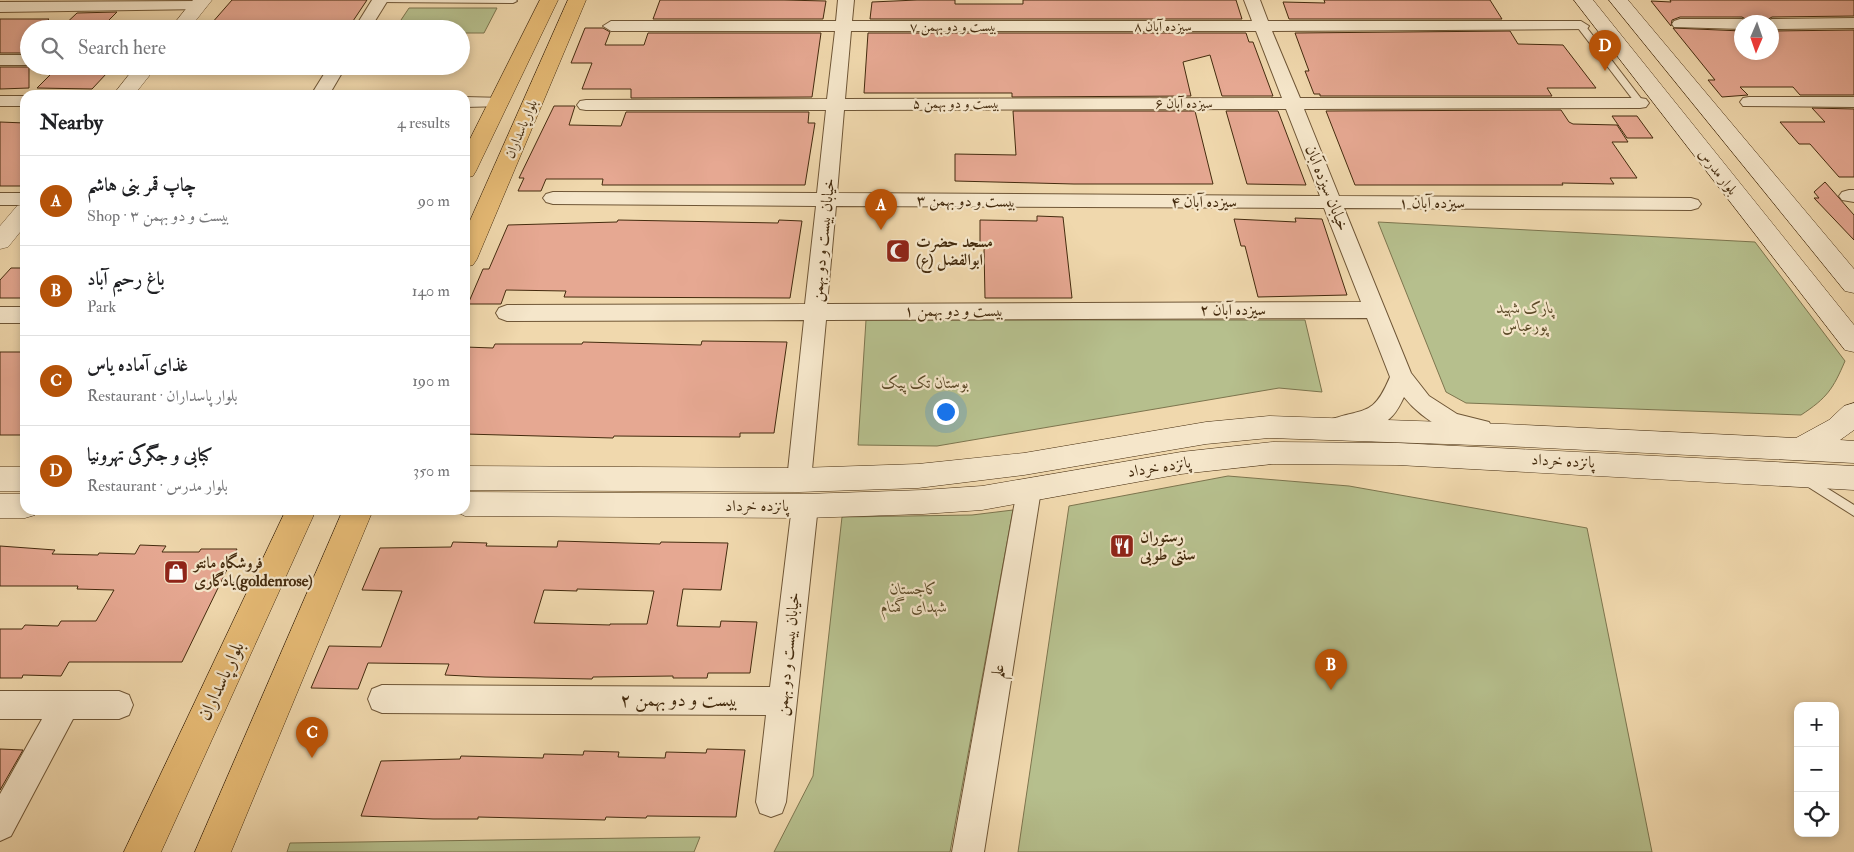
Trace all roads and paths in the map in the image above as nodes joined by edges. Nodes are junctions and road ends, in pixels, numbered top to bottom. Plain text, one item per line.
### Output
1 (380, 0) edge
2 (549, 0) edge
3 (577, 0) edge
4 (846, 0) edge
5 (1252, 0) edge
6 (1583, 0) edge
7 (1618, 0) edge
8 (513, 1) edge
9 (200, 3) edge
10 (0, 7) edge
11 (186, 20) edge
12 (368, 20) edge
13 (1854, 23) edge
14 (1680, 24) dead end
15 (1734, 24) edge
16 (1779, 24) edge
17 (611, 26) dead end
18 (844, 26) junction
19 (1063, 26) joint
20 (1262, 26) junction
21 (1581, 26) joint
22 (0, 60) edge
23 (20, 60) edge
24 (140, 75) edge
25 (332, 75) edge
26 (127, 90) edge
27 (323, 90) edge
28 (0, 101) edge
29 (20, 101) edge
30 (470, 102) edge
31 (498, 102) junction
32 (1749, 102) dead end
33 (1854, 102) edge
34 (836, 103) junction
35 (1076, 103) joint
36 (1293, 103) junction
37 (1640, 103) joint
38 (586, 104) dead end
39 (470, 161) edge
40 (553, 198) dead end
41 (0, 199) edge
42 (20, 199) edge
43 (827, 200) junction
44 (1075, 202) joint
45 (1332, 203) junction
46 (1690, 204) dead end
47 (20, 217) edge
48 (0, 241) edge
49 (470, 247) edge
50 (1854, 285) edge
51 (1092, 310) joint
52 (1375, 310) junction
53 (816, 311) junction
54 (507, 313) dead end
55 (0, 315) edge
56 (20, 315) edge
57 (1854, 343) edge
58 (1401, 377) junction
59 (1854, 413) edge
60 (1329, 428) junction
61 (1504, 434) junction
62 (1611, 452) junction
63 (1854, 452) edge
64 (1806, 467) junction
65 (470, 478) edge
66 (1854, 478) edge
67 (0, 479) edge
68 (20, 479) edge
69 (1029, 490) junction
70 (1854, 490) edge
71 (802, 493) junction
72 (470, 504) edge
73 (0, 506) edge
74 (20, 506) edge
75 (1854, 512) edge
76 (299, 515) edge
77 (356, 515) edge
78 (382, 699) dead end
79 (783, 701) junction
80 (0, 705) edge
81 (65, 705) junction
82 (119, 705) dead end
83 (771, 802) dead end
84 (0, 825) edge
85 (142, 852) edge
86 (213, 852) edge
87 (968, 852) edge

1 - 8 lane
1 - 12 street
2 - 31 main road, بلوار پاسداران
3 - 49 main road, بلوار پاسداران
4 - 18 street, خیابان بیست و دو بهمن
5 - 20 street, خیابان سیزده آبان
6 - 57 main road, بلوار مدرس
7 - 50 main road, بلوار مدرس
9 - 10 street
9 - 11 main road
13 - 16 street
14 - 15 street
17 - 18 street, بیست و دو بهمن ۷
18 - 19 street, بیست و دو بهمن ۷
18 - 34 street, خیابان بیست و دو بهمن
19 - 20 street, سیزده آبان ۸
20 - 21 street, سیزده آبان ۸
20 - 36 street, خیابان سیزده آبان
21 - 37 lane
22 - 23 street
24 - 26 main road
25 - 27 street
28 - 29 street
30 - 31 street
31 - 39 main road, بلوار پاسداران
32 - 33 street
34 - 35 street, بیست و دو بهمن ۵
34 - 38 street, بیست و دو بهمن ۵
34 - 43 street, خیابان بیست و دو بهمن
35 - 36 street, سیزده آبان ۶
36 - 37 street, سیزده آبان ۶
36 - 45 street, خیابان سیزده آبان
40 - 43 street, بیست و دو بهمن ۳
41 - 42 street
43 - 44 street, بیست و دو بهمن ۳
43 - 53 street, خیابان بیست و دو بهمن
44 - 45 street, سیزده آبان ۴
45 - 46 street, سیزده آبان ۱
45 - 52 street, خیابان سیزده آبان
47 - 48 main road
51 - 52 street, سیزده آبان ۲
51 - 53 street, بیست و دو بهمن ۱
52 - 58 street, خیابان سیزده آبان
53 - 54 street, بیست و دو بهمن ۱
53 - 71 street, خیابان بیست و دو بهمن
55 - 56 street
58 - 60 street
58 - 61 street, خیابان سیزده آبان
59 - 64 main road
60 - 61 main road, پانزده خرداد
60 - 71 main road, پانزده خرداد
61 - 62 main road, پانزده خرداد
62 - 64 main road, پانزده خرداد
62 - 69 main road, پانزده خرداد
63 - 64 main road, پانزده خرداد
64 - 66 main road, پانزده خرداد
64 - 70 main road
64 - 75 lane
65 - 71 main road, پانزده خرداد
67 - 68 main road
69 - 71 main road, پانزده خرداد
69 - 87 street, علم
71 - 72 main road, پانزده خرداد
71 - 79 street, خیابان بیست و دو بهمن
73 - 74 main road
76 - 85 main road, بلوار پاسداران
77 - 86 main road
78 - 79 street, بیست و دو بهمن ۲
79 - 83 street, خیابان بیست و دو بهمن
80 - 81 street
81 - 82 street
81 - 84 street

